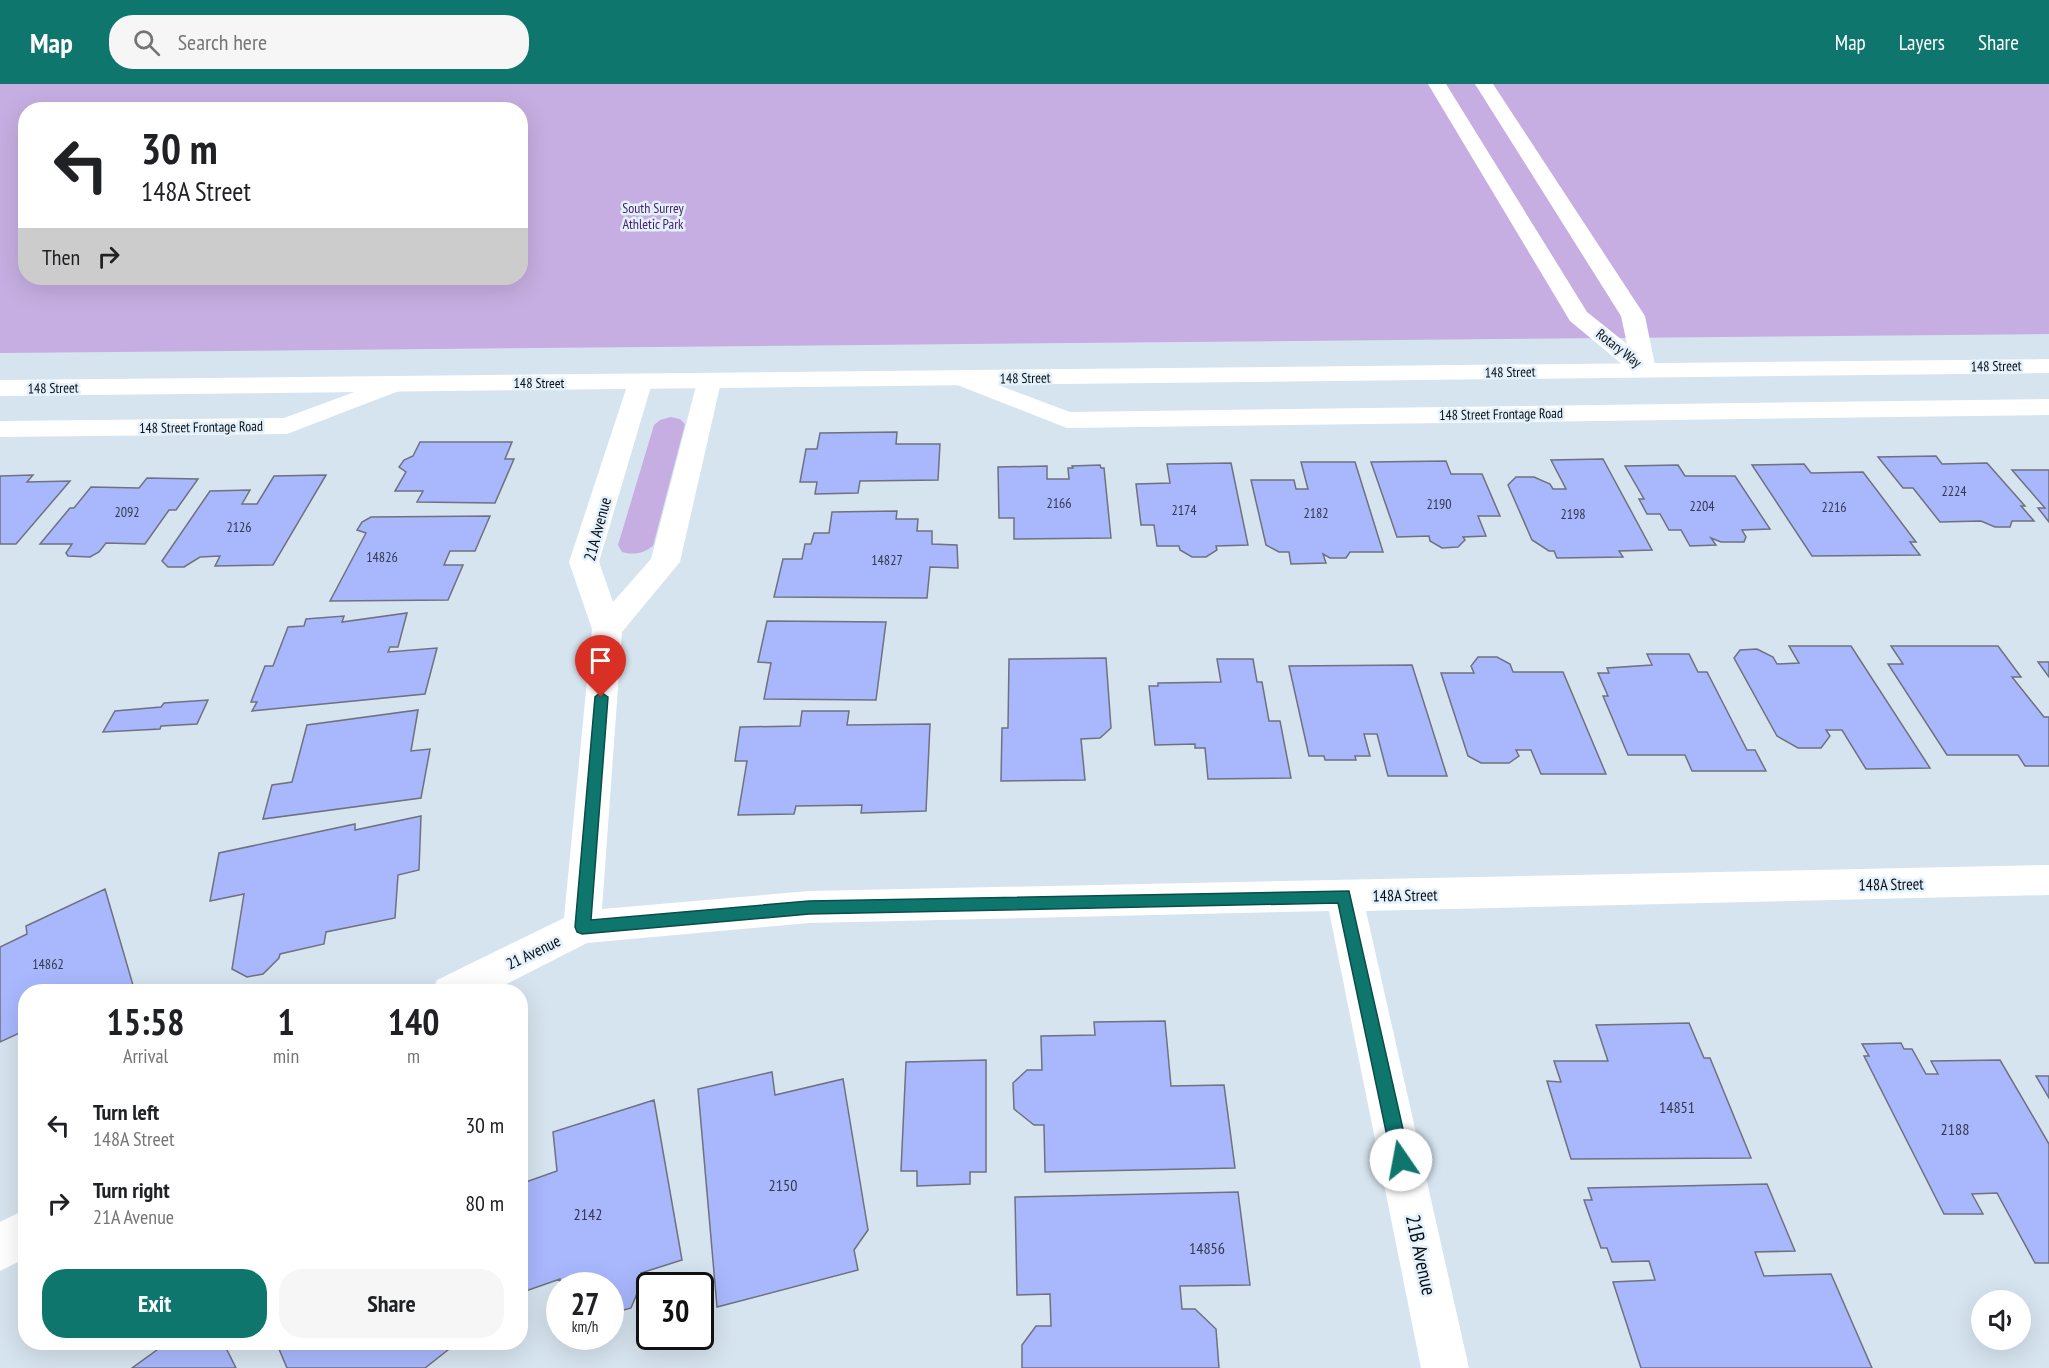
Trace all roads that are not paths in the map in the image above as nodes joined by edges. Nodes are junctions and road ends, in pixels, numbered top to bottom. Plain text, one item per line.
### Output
1 (1437, 84) edge
2 (1484, 84) edge
3 (2049, 366) edge
4 (1644, 370) junction
5 (961, 378) junction
6 (709, 382) junction
7 (640, 383) junction
8 (395, 384) junction
9 (0, 388) edge
10 (2049, 407) edge
11 (0, 429) edge
12 (607, 629) junction
13 (2049, 880) edge
14 (1344, 896) junction
15 (582, 927) junction
16 (467, 984) edge
17 (18, 1236) edge
18 (0, 1248) edge
19 (1445, 1368) edge

1 - 4 street, Rotary Way
2 - 4 street, Rotary Way
3 - 4 street, 148 Street
4 - 5 street, 148 Street
5 - 6 street, 148 Street
5 - 10 street, 148 Street Frontage Road
6 - 7 street, 148 Street
6 - 12 street
7 - 8 street, 148 Street
7 - 12 street, 21A Avenue
8 - 9 street, 148 Street
8 - 11 street, 148 Street Frontage Road
12 - 15 street, 21A Avenue
13 - 14 street, 148A Street
14 - 15 street, 148A Street
14 - 19 street, 21B Avenue
15 - 16 street, 21 Avenue
17 - 18 street

